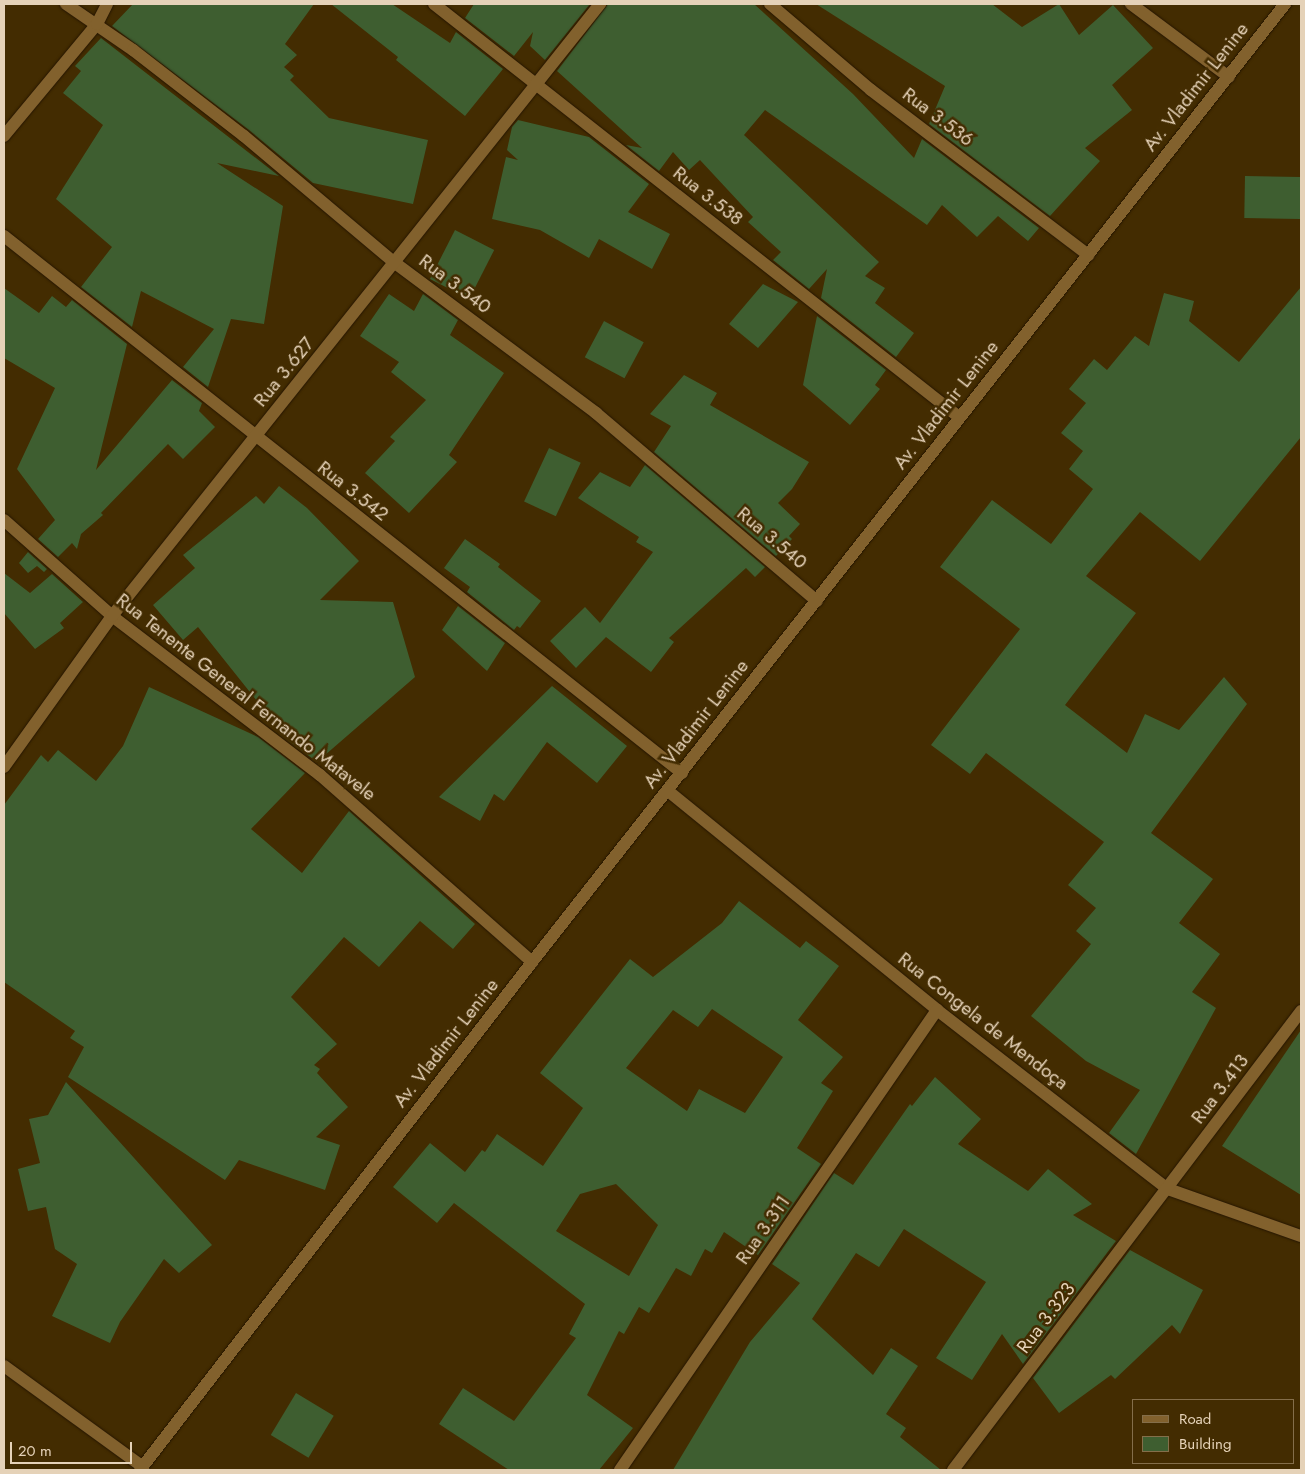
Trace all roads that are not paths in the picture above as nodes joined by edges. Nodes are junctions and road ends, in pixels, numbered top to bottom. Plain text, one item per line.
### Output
1 (66, 4) edge
2 (108, 4) edge
3 (434, 4) edge
4 (600, 4) edge
5 (770, 4) edge
6 (1131, 4) edge
7 (1284, 4) edge
8 (97, 24) junction
9 (1229, 77) junction
10 (536, 84) junction
11 (4, 136) edge
12 (4, 236) edge
13 (1088, 255) junction
14 (395, 263) junction
15 (959, 417) junction
16 (255, 438) junction
17 (4, 520) edge
18 (818, 601) junction
19 (112, 616) junction
20 (4, 767) edge
21 (682, 774) junction
22 (668, 791) junction
23 (532, 962) junction
24 (937, 1010) junction
25 (1301, 1011) edge
26 (1168, 1190) junction
27 (1301, 1236) edge
28 (4, 1366) edge
29 (143, 1469) edge
30 (620, 1470) edge
31 (953, 1470) edge

1 - 8 street, Rua 3.540
2 - 8 street
3 - 10 street, Rua 3.538
4 - 10 street, Rua 3.627
5 - 13 street, Rua 3.536
6 - 9 street
7 - 9 street, Av. Vladimir Lenine
8 - 11 street
8 - 14 street, Rua 3.540
9 - 13 street, Av. Vladimir Lenine
10 - 14 street, Rua 3.627
10 - 15 street, Rua 3.538
12 - 16 street, Rua 3.542
13 - 15 street, Av. Vladimir Lenine
14 - 16 street, Rua 3.627
14 - 18 street, Rua 3.540
15 - 18 street, Av. Vladimir Lenine
16 - 19 street, Rua 3.627
16 - 21 street, Rua 3.542
17 - 19 street, Rua Tenente General Fernando Matavele
18 - 21 street, Av. Vladimir Lenine
19 - 20 street, Rua 3.627
19 - 23 street, Rua Tenente General Fernando Matavele
21 - 22 street, Av. Vladimir Lenine
22 - 23 street, Av. Vladimir Lenine
22 - 24 street, Rua Congela de Mendoça
23 - 29 street, Av. Vladimir Lenine
24 - 26 street, Rua Congela de Mendoça
24 - 30 street, Rua 3.311
25 - 26 street, Rua 3.413
26 - 27 street, Rua Congela de Mendoça
26 - 31 street, Rua 3.323
28 - 29 street

